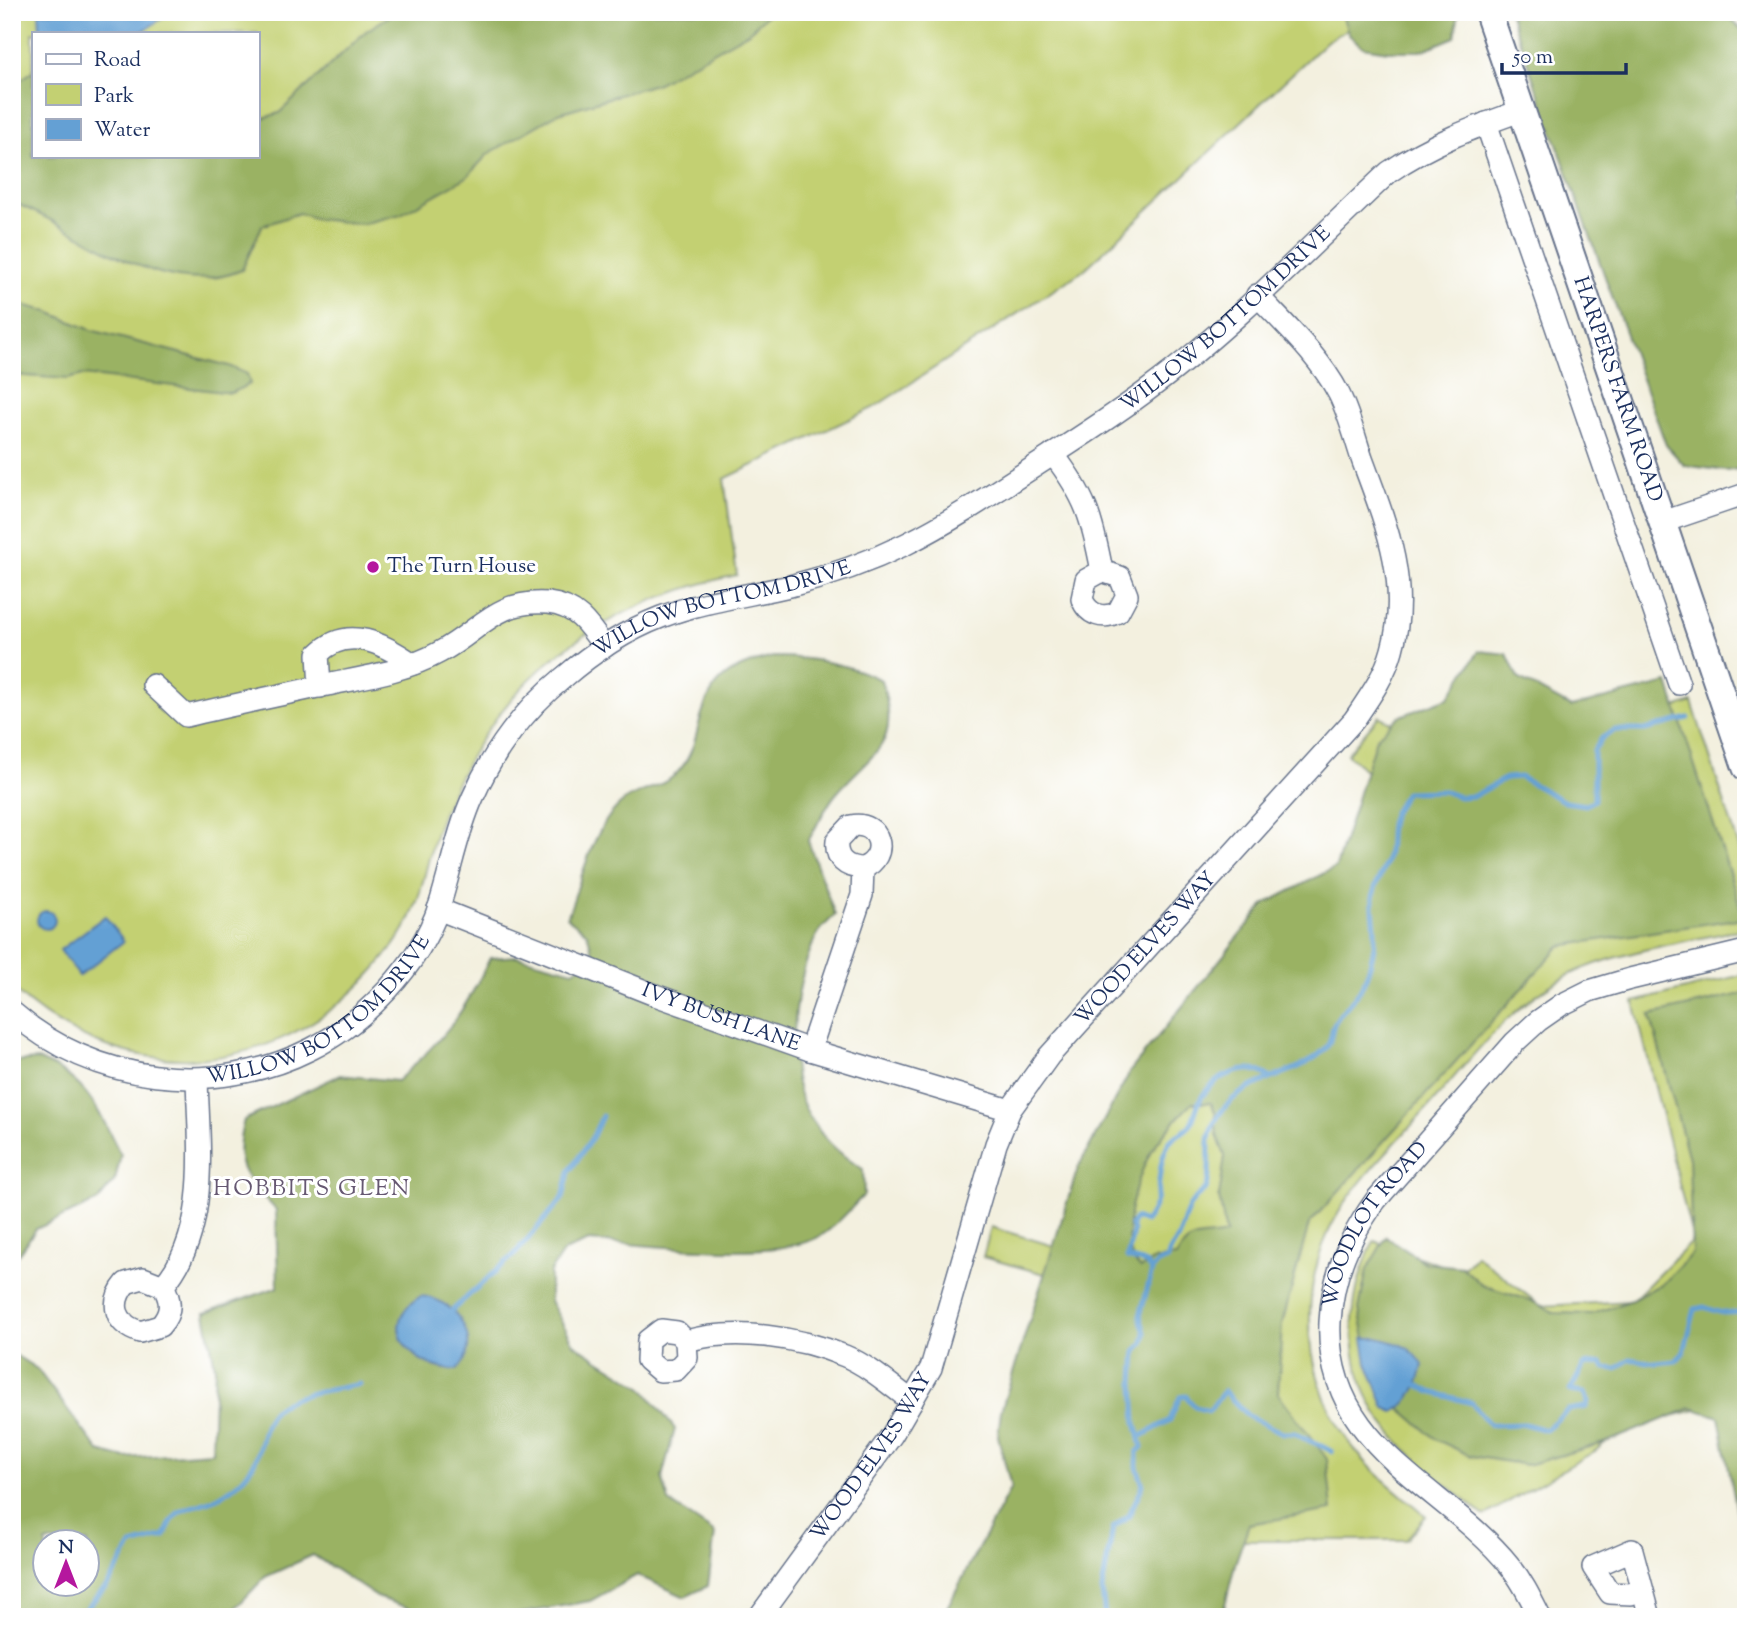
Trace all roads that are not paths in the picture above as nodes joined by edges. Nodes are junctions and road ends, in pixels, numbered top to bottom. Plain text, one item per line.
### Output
1 (1488, 12) edge
2 (1523, 110) junction
3 (1486, 123) junction
4 (1257, 295) junction
5 (1053, 454) junction
6 (1746, 494) edge
7 (1663, 522) junction
8 (1102, 571) dead end
9 (604, 647) junction
10 (413, 664) junction
11 (1679, 684) dead end
12 (153, 685) dead end
13 (320, 687) junction
14 (1746, 767) edge
15 (863, 869) dead end
16 (438, 909) junction
17 (1746, 951) edge
18 (12, 1012) edge
19 (810, 1050) junction
20 (197, 1080) junction
21 (1010, 1110) junction
22 (163, 1286) dead end
23 (686, 1341) dead end
24 (912, 1401) junction
25 (1642, 1589) dead end
26 (759, 1617) edge
27 (1540, 1617) edge
28 (1650, 1617) edge

1 - 2 main road, HARPERS FARM ROAD
2 - 3 street, WILLOW BOTTOM DRIVE
2 - 7 main road, HARPERS FARM ROAD
3 - 4 street, WILLOW BOTTOM DRIVE
3 - 11 street
4 - 5 street, WILLOW BOTTOM DRIVE
4 - 21 street, WOOD ELVES WAY
5 - 8 street
5 - 9 street, WILLOW BOTTOM DRIVE
6 - 7 street
7 - 14 main road, HARPERS FARM ROAD
9 - 10 street
9 - 16 street, WILLOW BOTTOM DRIVE
10 - 13 street
10 - 13 street
12 - 13 street
15 - 19 street
16 - 19 street, IVY BUSH LANE
16 - 20 street, WILLOW BOTTOM DRIVE
17 - 27 street, WOODLOT ROAD
18 - 20 street, WILLOW BOTTOM DRIVE
19 - 21 street, IVY BUSH LANE
20 - 22 street
21 - 24 street, WOOD ELVES WAY
23 - 24 street
24 - 26 street, WOOD ELVES WAY
25 - 28 street

